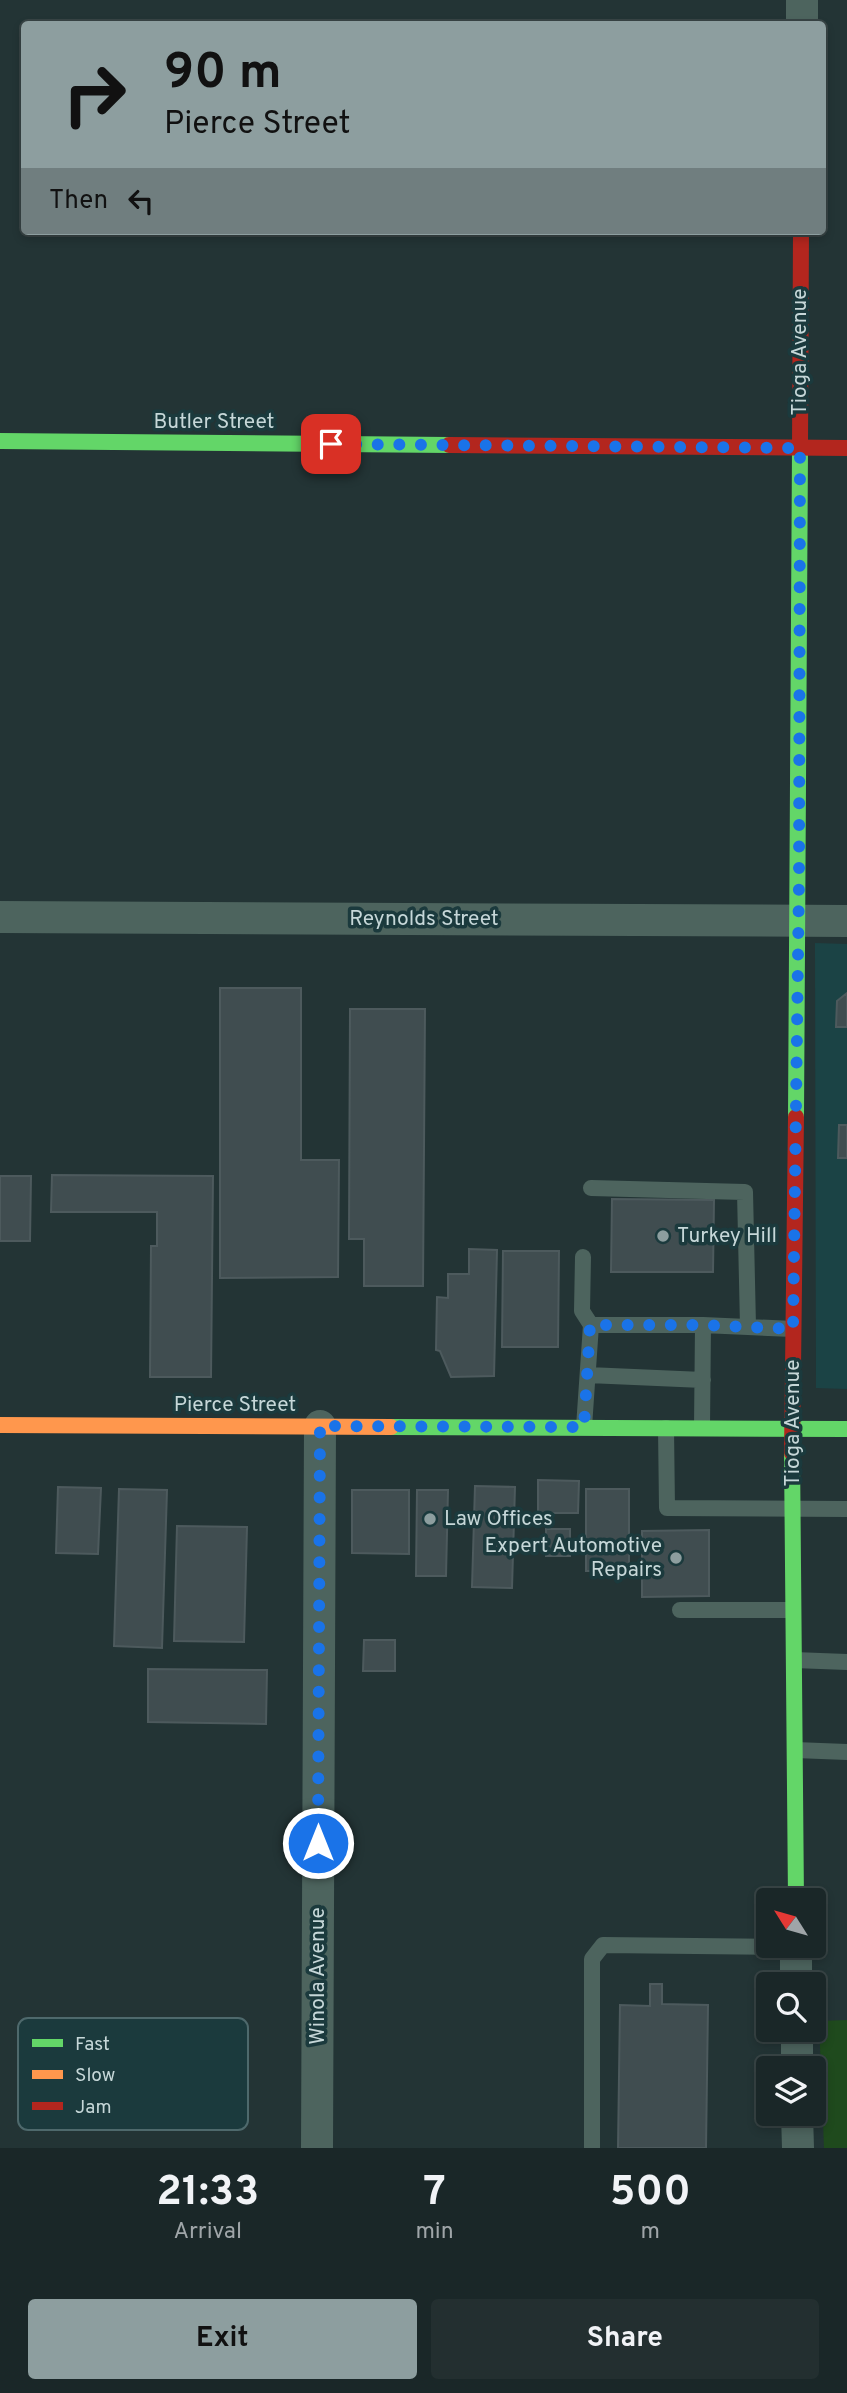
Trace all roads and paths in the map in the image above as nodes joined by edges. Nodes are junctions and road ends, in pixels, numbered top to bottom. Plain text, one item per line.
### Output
1 (802, 0) edge
2 (802, 21) edge
3 (801, 235) edge
4 (0, 441) edge
5 (800, 448) junction
6 (847, 448) edge
7 (0, 917) edge
8 (847, 920) edge
9 (798, 921) junction
10 (591, 1188) dead end
11 (583, 1256) dead end
12 (590, 1325) junction
13 (703, 1325) junction
14 (748, 1326) junction
15 (793, 1329) junction
16 (588, 1375) junction
17 (703, 1380) junction
18 (0, 1425) edge
19 (320, 1426) junction
20 (584, 1427) junction
21 (666, 1427) junction
22 (702, 1427) junction
23 (792, 1427) junction
24 (847, 1429) edge
25 (847, 1509) edge
26 (793, 1510) junction
27 (680, 1610) dead end
28 (794, 1610) junction
29 (793, 1660) junction
30 (847, 1662) edge
31 (795, 1750) junction
32 (847, 1752) edge
33 (796, 1888) edge
34 (756, 1946) edge
35 (797, 2126) edge
36 (317, 2148) edge
37 (592, 2148) edge
38 (798, 2148) edge

1 - 2 street
3 - 5 street, Tioga Avenue
4 - 5 street, Butler Street
5 - 6 street, Butler Street
5 - 9 street, Tioga Avenue
7 - 9 street, Reynolds Street
8 - 9 street, Reynolds Street
9 - 15 street, Tioga Avenue
10 - 14 lane
11 - 12 lane
12 - 13 lane
12 - 16 lane
13 - 14 lane
13 - 17 lane
14 - 15 lane
15 - 23 street, Tioga Avenue
16 - 17 lane
16 - 20 lane
17 - 22 lane
18 - 19 street, Pierce Street
19 - 20 street, Pierce Street
19 - 36 street, Winola Avenue
20 - 21 street, Pierce Street
21 - 22 street, Pierce Street
21 - 26 lane
22 - 23 street, Pierce Street
23 - 24 street, Pierce Street
23 - 26 street, Tioga Avenue
25 - 26 lane
26 - 28 street, Tioga Avenue
27 - 28 lane
28 - 29 street, Tioga Avenue
29 - 30 lane
29 - 31 street, Tioga Avenue
31 - 32 lane
31 - 33 street, Tioga Avenue
34 - 37 lane
35 - 38 street

